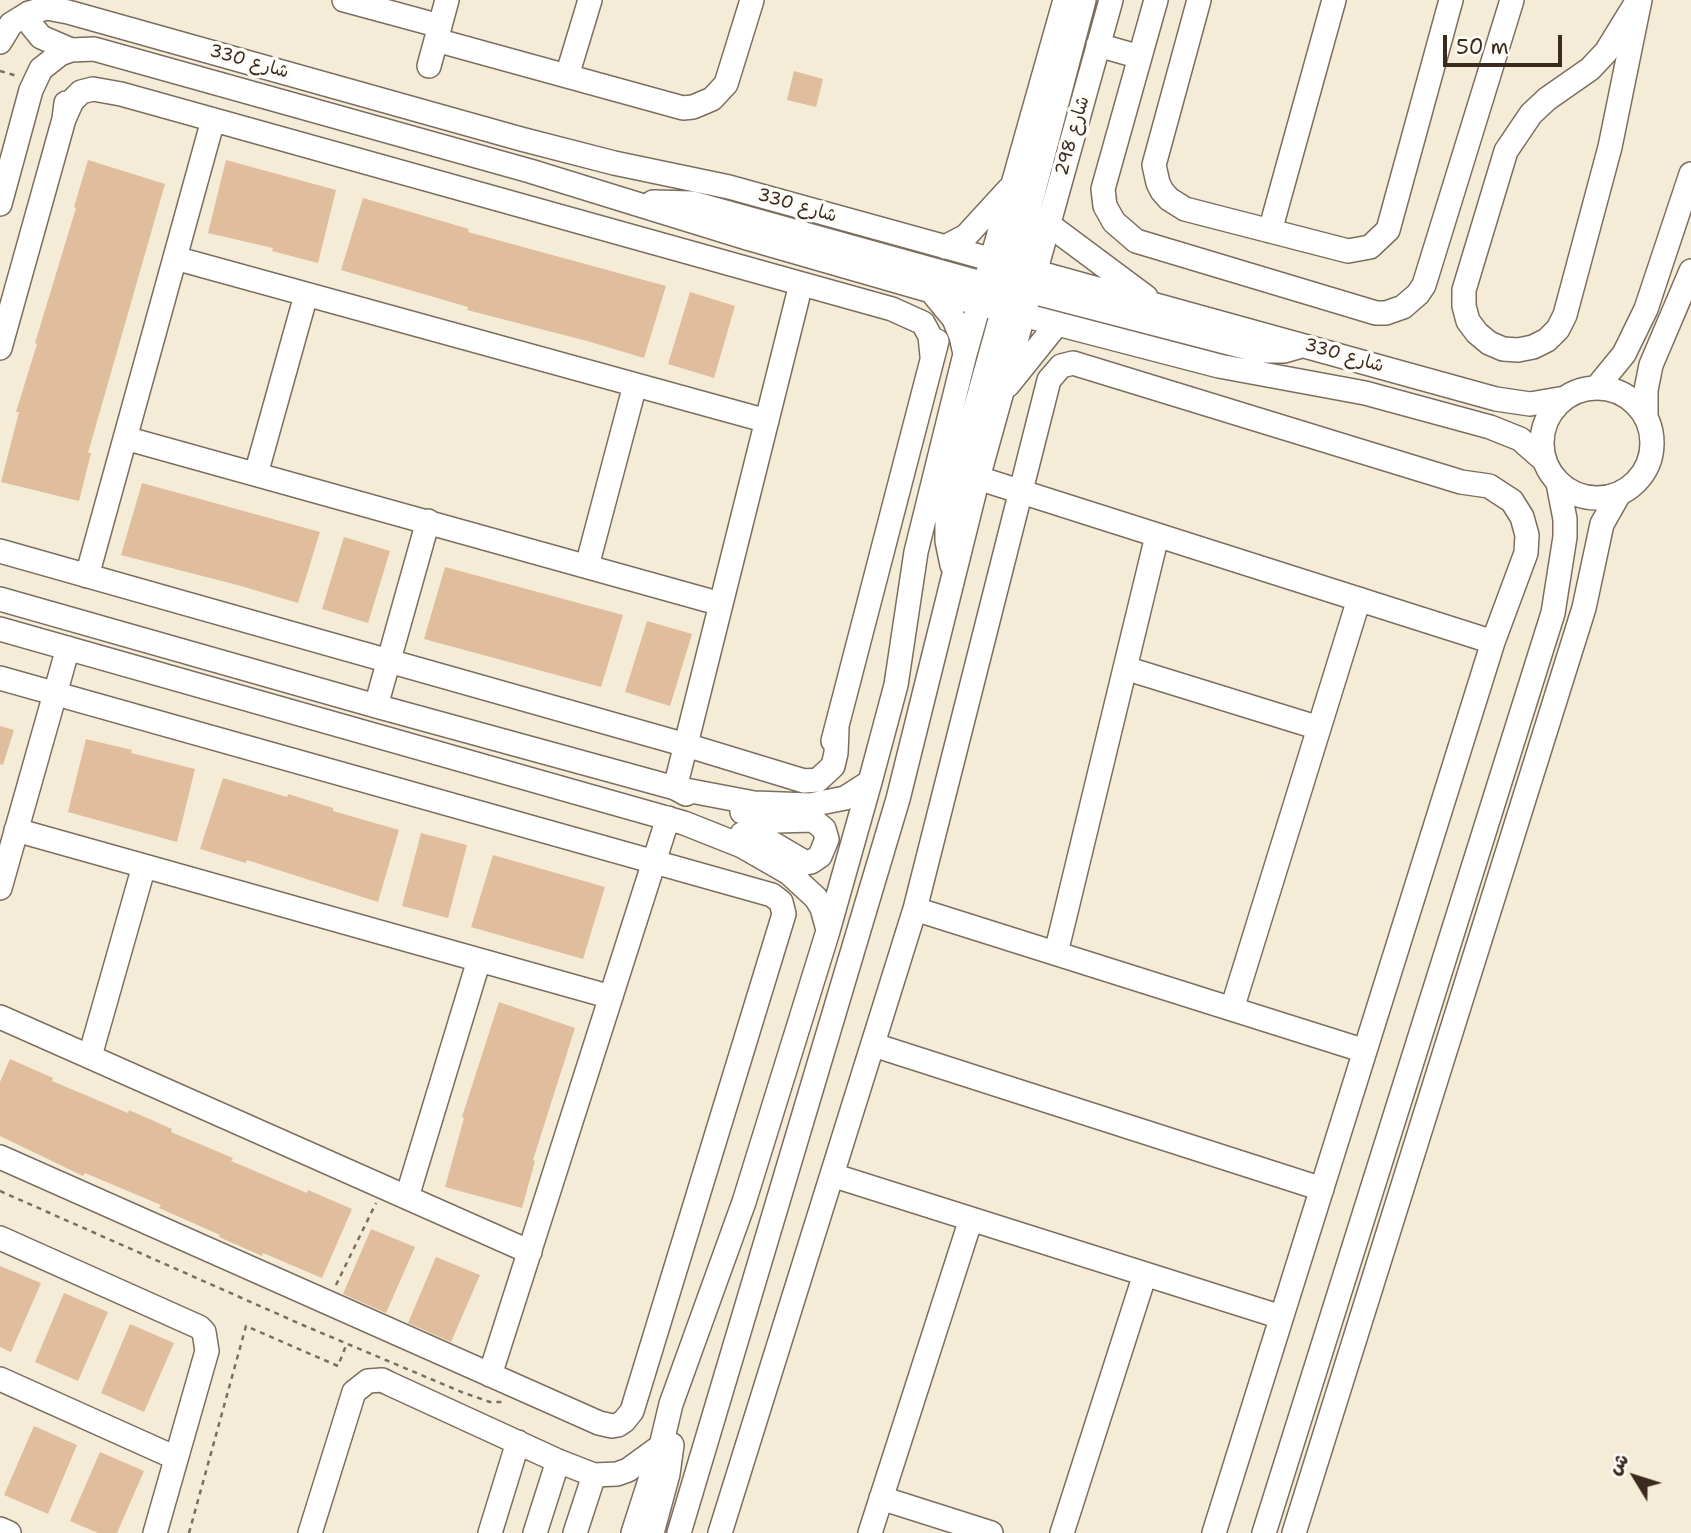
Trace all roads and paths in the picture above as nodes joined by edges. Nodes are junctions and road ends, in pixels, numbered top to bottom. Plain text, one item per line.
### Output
1 (344, 0) edge
2 (447, 0) edge
3 (590, 0) edge
4 (752, 0) edge
5 (1065, 0) edge
6 (1084, 0) edge
7 (1111, 0) edge
8 (1156, 0) edge
9 (1199, 0) edge
10 (1334, 0) edge
11 (1451, 0) edge
12 (1512, 0) edge
13 (1639, 0) edge
14 (29, 13) junction
15 (438, 33) junction
16 (0, 42) edge
17 (1098, 45) junction
18 (71, 50) junction
19 (1140, 57) junction
20 (429, 66) dead end
21 (567, 76) junction
22 (213, 120) junction
23 (1691, 174) edge
24 (1014, 184) junction
25 (634, 203) junction
26 (0, 205) edge
27 (1048, 224) junction
28 (1120, 230) junction
29 (1270, 231) junction
30 (945, 247) junction
31 (1093, 257) junction
32 (175, 258) junction
33 (1691, 271) edge
34 (801, 284) junction
35 (1008, 288) junction
36 (931, 291) junction
37 (306, 295) junction
38 (1157, 305) junction
39 (1057, 324) junction
40 (1304, 345) junction
41 (0, 348) edge
42 (965, 354) junction
43 (635, 385) junction
44 (1597, 387) junction
45 (1001, 393) junction
46 (1565, 398) junction
47 (1646, 416) junction
48 (767, 421) junction
49 (125, 438) junction
50 (1544, 460) junction
51 (256, 474) junction
52 (978, 478) junction
53 (1558, 483) junction
54 (1020, 494) junction
55 (1619, 494) junction
56 (428, 521) junction
57 (1157, 536) junction
58 (3, 554) edge
59 (587, 566) junction
60 (954, 571) junction
61 (88, 576) junction
62 (0, 593) edge
63 (0, 599) edge
64 (1359, 599) junction
65 (721, 604) junction
66 (31, 608) junction
67 (0, 629) edge
68 (1493, 642) junction
69 (68, 648) junction
70 (390, 661) junction
71 (1125, 668) junction
72 (0, 678) edge
73 (55, 693) junction
74 (376, 706) junction
75 (1319, 728) junction
76 (686, 744) junction
77 (870, 782) junction
78 (675, 788) junction
79 (676, 820) junction
80 (16, 830) junction
81 (654, 862) junction
82 (144, 866) junction
83 (0, 888) edge
84 (915, 909) junction
85 (828, 931) junction
86 (1056, 953) junction
87 (479, 960) junction
88 (611, 997) junction
89 (1232, 1009) junction
90 (0, 1017) edge
91 (874, 1045) junction
92 (1365, 1052) junction
93 (90, 1056) junction
94 (0, 1157) edge
95 (832, 1175) junction
96 (384, 1187) junction
97 (1322, 1189) junction
98 (0, 1191) edge
99 (407, 1197) junction
100 (971, 1219) junction
101 (0, 1238) edge
102 (530, 1252) junction
103 (1145, 1274) junction
104 (328, 1301) junction
105 (1281, 1317) junction
106 (347, 1343) junction
107 (490, 1375) junction
108 (0, 1379) edge
109 (515, 1386) junction
110 (671, 1404) junction
111 (518, 1442) junction
112 (661, 1446) junction
113 (176, 1458) junction
114 (558, 1461) junction
115 (594, 1475) junction
116 (881, 1498) junction
117 (0, 1529) edge
118 (9, 1533) edge
119 (155, 1533) edge
120 (189, 1533) edge
121 (310, 1533) edge
122 (490, 1533) edge
123 (535, 1533) edge
124 (575, 1533) edge
125 (633, 1533) edge
126 (652, 1533) edge
127 (679, 1533) edge
128 (720, 1533) edge
129 (870, 1533) edge
130 (991, 1533) edge
131 (1062, 1533) edge
132 (1214, 1533) edge
133 (1264, 1533) edge
134 (1294, 1533) edge

1 - 15 street
2 - 15 street
3 - 21 street
4 - 21 street
5 - 24 street
6 - 35 street
7 - 17 street, شارع 298
8 - 19 street
9 - 29 street
10 - 29 street
11 - 29 street
12 - 28 street
13 - 13 street
14 - 16 street
14 - 18 street
14 - 30 street, شارع 330
15 - 20 street
15 - 21 street
17 - 19 street
17 - 27 street, شارع 298
18 - 25 street, شارع 330
18 - 26 street
19 - 28 street
22 - 32 street
22 - 34 street
22 - 41 street
23 - 44 street
24 - 30 street
24 - 35 street
25 - 35 street
25 - 36 street, شارع 330
27 - 31 street
27 - 35 street, شارع 298
28 - 31 street
30 - 35 street, شارع 330
31 - 38 street
32 - 37 street
32 - 49 street
33 - 47 street
34 - 48 street
34 - 76 street
35 - 36 street, شارع 330
35 - 38 street, شارع 330
35 - 39 street, شارع 330
35 - 40 street
35 - 42 street
35 - 45 street
35 - 60 street
36 - 42 street
37 - 43 street
37 - 51 street
38 - 40 street, شارع 330
39 - 45 street
39 - 50 street, شارع 330
40 - 46 street, شارع 330
42 - 77 street
43 - 48 street
43 - 59 street
44 - 46 street
44 - 47 street
45 - 52 street
46 - 50 street
47 - 55 street
48 - 65 street
49 - 51 street
49 - 61 street
50 - 53 street
51 - 56 street
52 - 54 street
52 - 60 street
53 - 55 street
53 - 133 street
54 - 57 street
54 - 68 street
54 - 84 street
55 - 134 street
56 - 59 street
56 - 70 street
57 - 64 street
57 - 71 street
58 - 61 street
59 - 65 street
60 - 127 street
61 - 70 street
62 - 66 street
63 - 66 street
64 - 68 street
64 - 75 street
65 - 76 street
66 - 74 street
67 - 69 street
68 - 92 street
69 - 73 street
69 - 79 street
70 - 74 street
70 - 76 street
71 - 75 street
71 - 86 street
72 - 73 street
73 - 80 street
73 - 81 street
74 - 78 street
75 - 89 street
76 - 78 street
77 - 78 street
77 - 85 street
78 - 79 street
79 - 81 street
79 - 85 street
80 - 82 street
80 - 83 street
81 - 88 street
81 - 109 street
82 - 87 street
82 - 93 street
84 - 86 street
84 - 91 street
85 - 110 street
86 - 89 street
87 - 88 street
87 - 99 street
88 - 102 street
89 - 92 street
90 - 93 street
91 - 95 street
91 - 97 street
92 - 97 street
93 - 96 street
94 - 104 street
95 - 100 street
95 - 128 street
96 - 99 street
96 - 104 path
97 - 105 street
98 - 106 path
99 - 102 street
100 - 103 street
100 - 116 street
101 - 113 street
102 - 107 street
103 - 105 street
103 - 131 street
104 - 107 street
105 - 132 street
106 - 109 path
106 - 120 path
107 - 109 street
108 - 113 street
110 - 112 street
110 - 126 street
111 - 114 street
111 - 121 street
111 - 122 street
112 - 115 street
112 - 125 street
113 - 119 street
114 - 115 street
114 - 123 street
115 - 124 street
116 - 129 street
116 - 130 street
117 - 118 street

